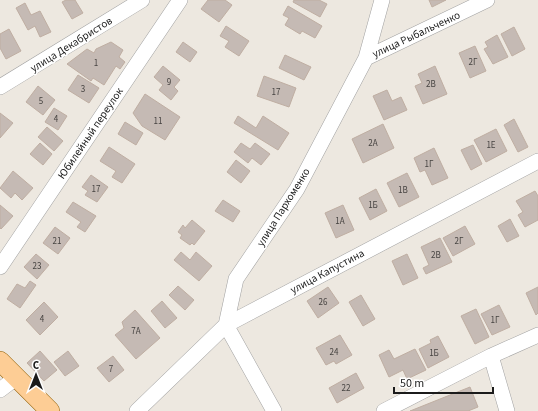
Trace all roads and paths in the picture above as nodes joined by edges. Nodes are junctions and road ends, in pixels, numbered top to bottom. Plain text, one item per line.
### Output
1 (142, 0) edge
2 (180, 0) edge
3 (382, 0) edge
4 (487, 0) edge
5 (366, 58) junction
6 (0, 87) edge
7 (538, 161) edge
8 (0, 267) edge
9 (226, 325) junction
10 (538, 335) edge
11 (491, 356) junction
12 (0, 361) edge
13 (17, 377) junction
14 (0, 390) edge
15 (50, 411) edge
16 (137, 411) edge
17 (274, 411) edge
18 (384, 411) edge
19 (507, 411) edge

1 - 6 street, улица Декабристов
2 - 8 street, Юбилейный переулок
3 - 5 street, улица Пархоменко
4 - 5 street, улица Рыбальченко
5 - 9 street, улица Пархоменко
7 - 9 street, улица Капустина
9 - 16 street, улица Капустина
9 - 17 street
10 - 11 street
11 - 18 street
11 - 19 street
12 - 13 main road
13 - 14 street
13 - 15 main road

